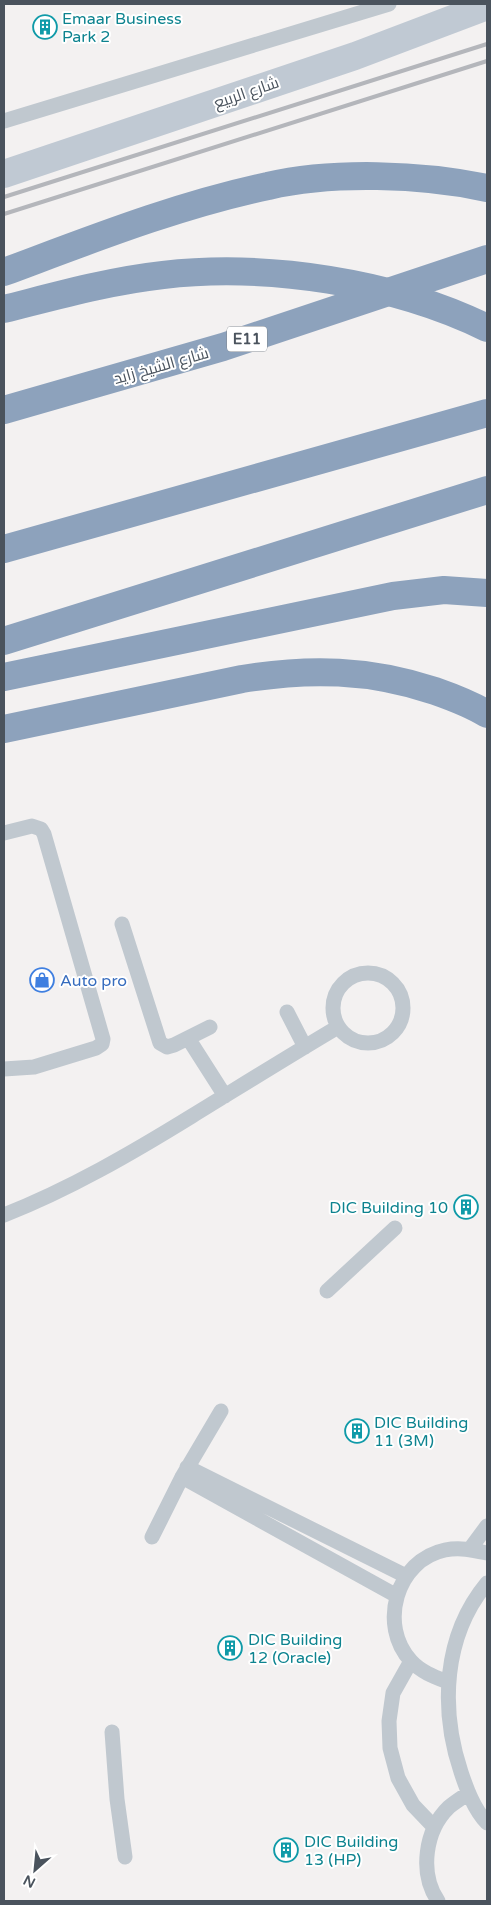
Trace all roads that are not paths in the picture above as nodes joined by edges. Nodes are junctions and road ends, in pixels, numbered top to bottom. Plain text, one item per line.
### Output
1 (389, 4) edge
2 (487, 6) edge
3 (4, 121) edge
4 (4, 174) edge
5 (487, 188) edge
6 (487, 259) edge
7 (4, 272) edge
8 (4, 309) edge
9 (487, 328) edge
10 (4, 410) edge
11 (487, 412) edge
12 (487, 490) edge
13 (4, 549) edge
14 (487, 593) edge
15 (4, 641) edge
16 (4, 677) edge
17 (487, 714) edge
18 (4, 729) edge
19 (4, 833) edge
20 (122, 924) dead end
21 (287, 1012) dead end
22 (338, 1026) junction
23 (210, 1027) dead end
24 (188, 1038) junction
25 (305, 1047) junction
26 (4, 1069) edge
27 (225, 1096) junction
28 (4, 1215) edge
29 (396, 1228) dead end
30 (327, 1291) dead end
31 (221, 1411) dead end
32 (184, 1472) junction
33 (487, 1526) edge
34 (152, 1537) dead end
35 (470, 1549) junction
36 (487, 1554) edge
37 (406, 1576) junction
38 (487, 1583) edge
39 (396, 1596) junction
40 (411, 1661) junction
41 (448, 1682) junction
42 (112, 1732) dead end
43 (468, 1793) junction
44 (487, 1823) edge
45 (434, 1827) junction
46 (125, 1857) dead end
47 (435, 1900) edge

1 - 3 lane
2 - 4 main road, شارع الربيع
5 - 7 highway
6 - 10 highway, شارع الشيخ زايد / E11
8 - 9 highway
11 - 13 highway
12 - 15 highway
14 - 16 highway
17 - 18 highway
19 - 26 lane
20 - 24 lane
21 - 25 lane
22 - 22 lane
22 - 25 lane
23 - 24 lane
24 - 27 lane
25 - 27 lane
27 - 28 lane
29 - 30 lane
31 - 32 lane
32 - 34 lane
32 - 37 lane
32 - 39 lane
33 - 35 lane
35 - 36 lane
35 - 37 lane
37 - 39 lane
38 - 41 lane
39 - 40 lane
40 - 41 lane
40 - 45 lane
41 - 43 lane
42 - 46 lane
43 - 44 lane
43 - 45 lane
45 - 47 lane

